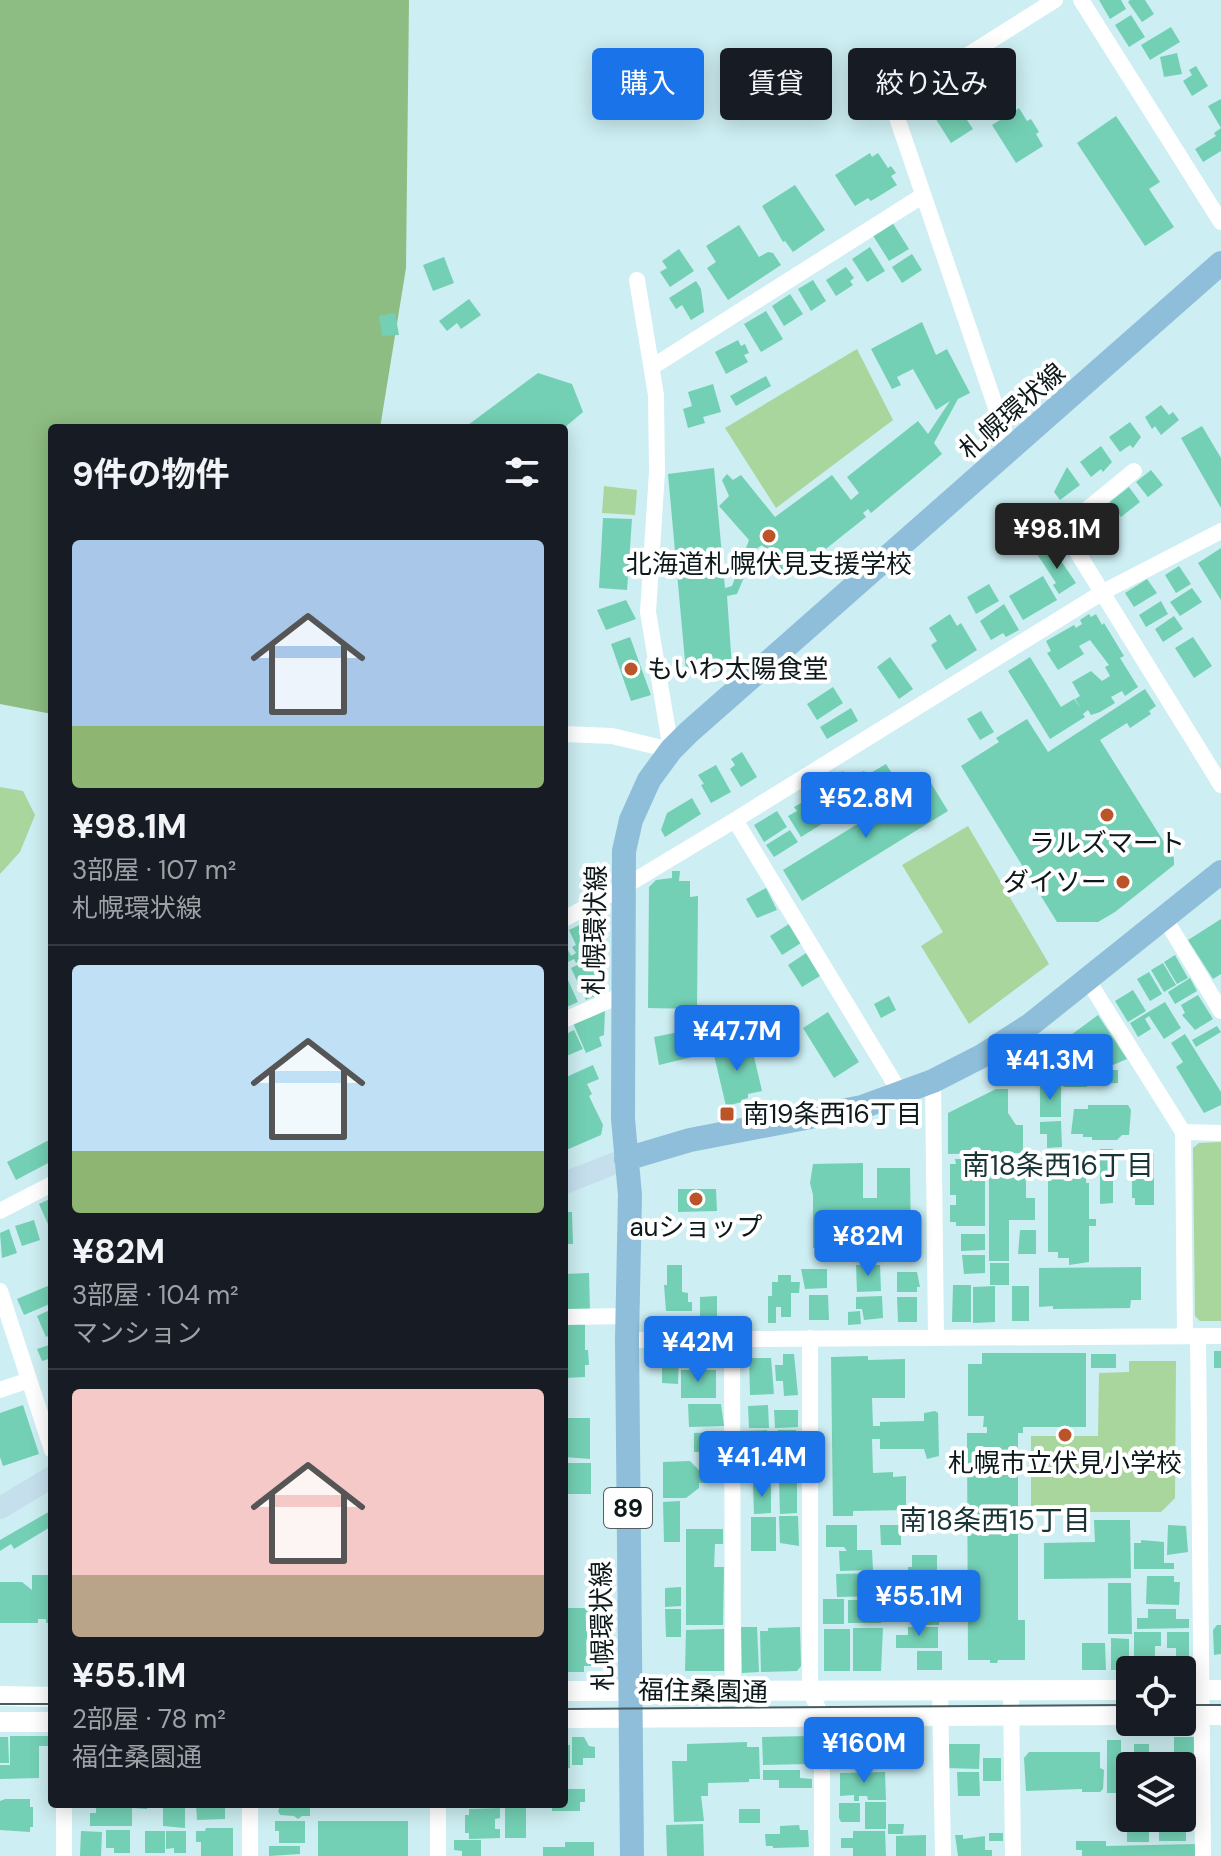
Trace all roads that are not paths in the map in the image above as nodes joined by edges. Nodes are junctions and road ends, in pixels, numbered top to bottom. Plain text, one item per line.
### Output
1 (1055, 0) edge
2 (1081, 0) edge
3 (922, 196) junction
4 (1221, 222) edge
5 (1221, 263) edge
6 (637, 280) dead end
7 (652, 367) junction
8 (1010, 449) junction
9 (1134, 471) dead end
10 (1221, 531) edge
11 (1103, 592) junction
12 (568, 734) edge
13 (671, 750) junction
14 (1221, 785) edge
15 (735, 820) junction
16 (1221, 872) edge
17 (622, 888) junction
18 (568, 917) edge
19 (1164, 917) junction
20 (1087, 979) junction
21 (622, 995) junction
22 (1221, 1011) edge
23 (568, 1018) edge
24 (933, 1081) junction
25 (901, 1094) junction
26 (1183, 1132) junction
27 (1221, 1133) edge
28 (626, 1159) junction
29 (568, 1181) edge
30 (48, 1186) edge
31 (0, 1211) edge
32 (0, 1291) edge
33 (627, 1316) junction
34 (568, 1317) edge
35 (1191, 1336) junction
36 (1221, 1336) edge
37 (936, 1337) junction
38 (810, 1338) junction
39 (732, 1339) junction
40 (627, 1340) junction
41 (29, 1380) junction
42 (0, 1390) edge
43 (48, 1438) edge
44 (48, 1479) edge
45 (0, 1508) edge
46 (631, 1690) junction
47 (940, 1690) junction
48 (1116, 1690) edge
49 (1202, 1690) edge
50 (568, 1691) edge
51 (810, 1691) junction
52 (1011, 1691) junction
53 (733, 1693) junction
54 (0, 1696) edge
55 (48, 1697) edge
56 (1011, 1715) junction
57 (1116, 1715) edge
58 (1202, 1715) edge
59 (941, 1716) junction
60 (822, 1717) junction
61 (568, 1718) edge
62 (631, 1718) junction
63 (0, 1722) edge
64 (48, 1722) edge
65 (64, 1808) edge
66 (250, 1808) edge
67 (438, 1808) edge
68 (64, 1856) edge
69 (250, 1856) edge
70 (438, 1856) edge
71 (632, 1856) edge
72 (822, 1856) edge
73 (943, 1856) edge
74 (1013, 1856) edge
75 (1203, 1856) edge

1 - 3 street
2 - 4 street
3 - 7 street
3 - 8 street
5 - 8 main road, 札幌環状線 / 89
6 - 7 street
7 - 13 street
8 - 13 main road, 札幌環状線 / 89
9 - 11 street
10 - 11 street
11 - 14 street
11 - 15 street
12 - 13 street
13 - 17 main road, 札幌環状線 / 89
15 - 17 street
15 - 25 street
16 - 19 main road
17 - 18 street
17 - 21 main road, 札幌環状線 / 89
19 - 20 main road
19 - 22 street
20 - 24 main road
20 - 26 street
21 - 23 street
21 - 28 main road, 札幌環状線 / 89
24 - 25 main road
24 - 37 street
25 - 28 main road
26 - 27 street
26 - 35 street
28 - 29 main road
28 - 33 main road, 札幌環状線 / 89
30 - 31 street
32 - 41 street
33 - 34 street
33 - 40 main road, 札幌環状線 / 89
35 - 36 street
35 - 37 street
35 - 49 street
37 - 38 street
38 - 39 street
38 - 51 street
39 - 40 street
39 - 53 street
40 - 46 main road, 札幌環状線 / 89
41 - 42 street
41 - 43 street
44 - 45 main road
46 - 50 street, 福住桑園通
46 - 53 street, 福住桑園通
46 - 62 main road, 札幌環状線 / 89
47 - 51 street, 福住桑園通
47 - 52 street, 福住桑園通
47 - 59 street
48 - 52 street, 福住桑園通
49 - 58 street
51 - 53 street, 福住桑園通
51 - 60 street
52 - 56 street
54 - 55 street
56 - 57 street, 福住桑園通
56 - 59 street, 福住桑園通
56 - 74 street
58 - 75 street
59 - 60 street, 福住桑園通
59 - 73 street
60 - 62 street, 福住桑園通
60 - 72 street
61 - 62 street, 福住桑園通
62 - 71 main road, 札幌環状線 / 89
63 - 64 street
65 - 68 street
66 - 69 street
67 - 70 street

